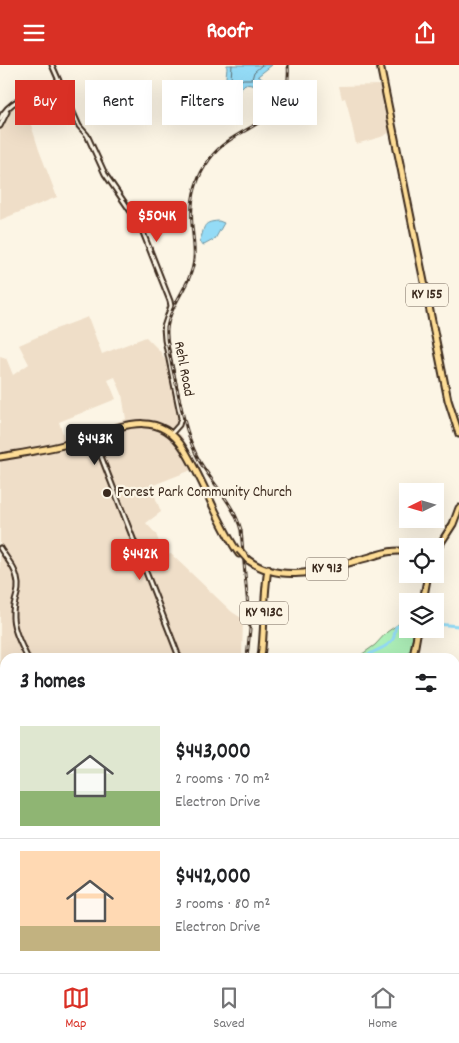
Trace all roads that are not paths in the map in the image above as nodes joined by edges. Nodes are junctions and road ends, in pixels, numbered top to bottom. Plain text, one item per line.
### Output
1 (52, 65) edge
2 (380, 65) edge
3 (58, 80) edge
4 (15, 103) edge
5 (15, 105) edge
6 (75, 116) edge
7 (0, 119) edge
8 (0, 126) edge
9 (172, 434) junction
10 (459, 434) edge
11 (92, 435) junction
12 (0, 455) edge
13 (459, 508) edge
14 (444, 538) edge
15 (0, 543) edge
16 (0, 548) edge
17 (3, 553) junction
18 (399, 553) edge
19 (268, 571) junction
20 (416, 638) edge
21 (25, 653) edge
22 (177, 653) edge
23 (262, 653) edge
24 (414, 653) edge

1 - 3 street, Rehl Road
2 - 10 main road, KY 155
4 - 7 street
5 - 8 street
6 - 9 street, Rehl Road
9 - 11 main road, KY 913
9 - 19 main road, KY 913, bridge
11 - 12 main road, KY 913
11 - 22 street
13 - 14 main road
15 - 17 street
16 - 17 street
17 - 21 street
18 - 19 main road, KY 913
19 - 23 main road, KY 913C
20 - 24 main road

